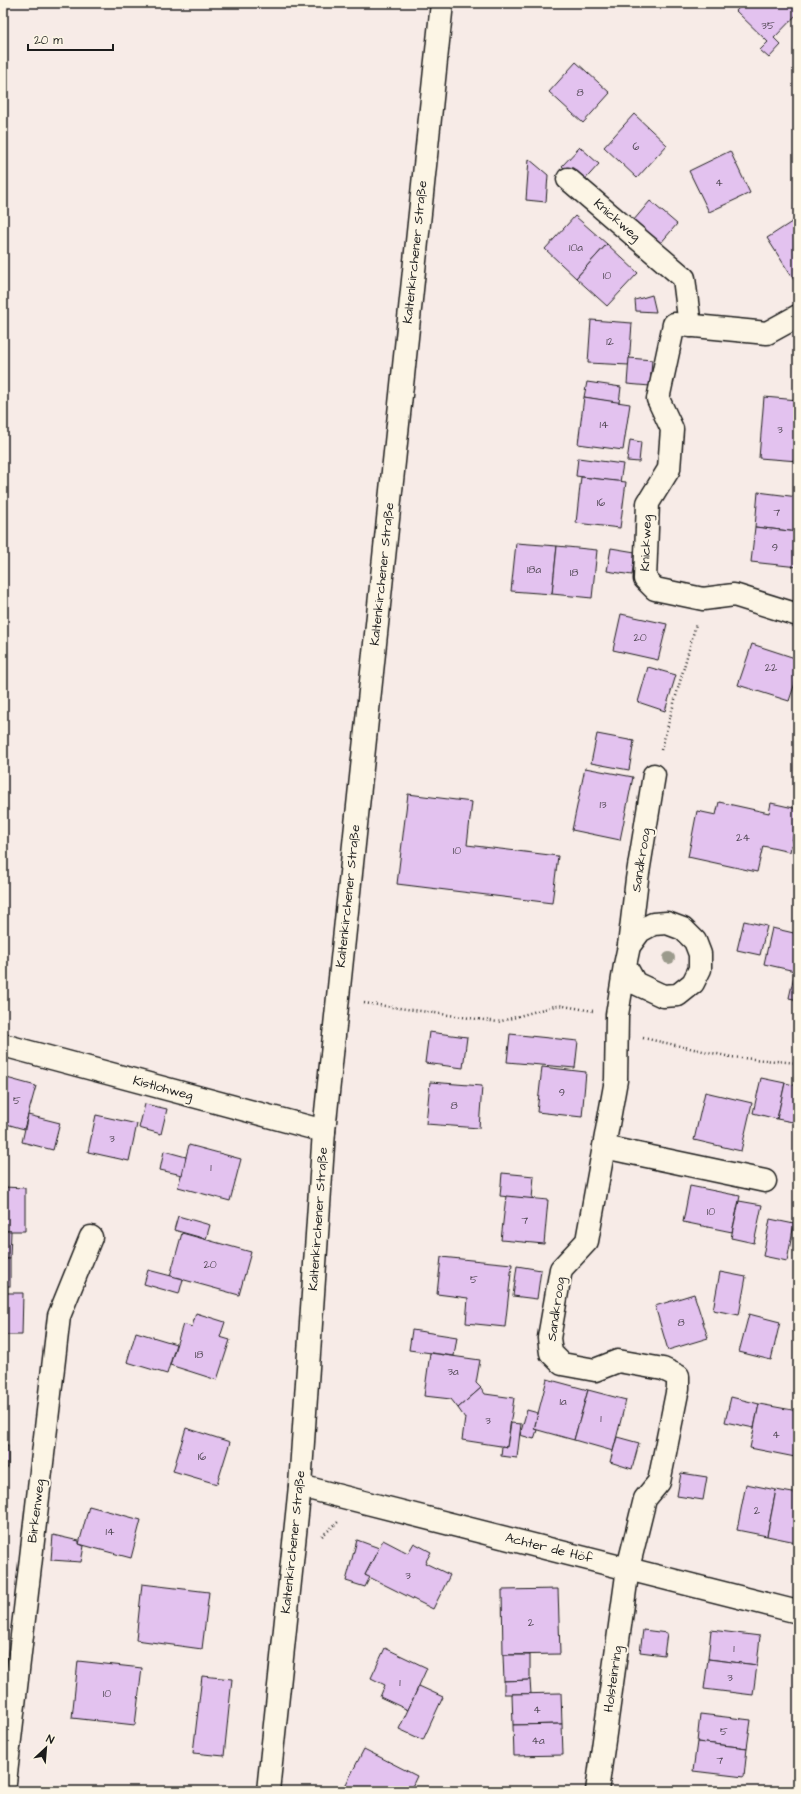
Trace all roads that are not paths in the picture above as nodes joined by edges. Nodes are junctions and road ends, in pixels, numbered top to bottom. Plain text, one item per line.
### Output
1 (442, 3) edge
2 (568, 179) dead end
3 (798, 316) edge
4 (690, 326) junction
5 (798, 615) edge
6 (654, 774) road end
7 (3, 1045) edge
8 (324, 1132) junction
9 (604, 1146) junction
10 (765, 1181) dead end
11 (91, 1237) dead end
12 (300, 1486) junction
13 (628, 1568) junction
14 (798, 1612) edge
15 (4, 1791) edge
16 (268, 1791) edge
17 (597, 1791) edge

1 - 8 street, Kaltenkirchener Straße
2 - 4 street, Knickweg
3 - 4 street, Knickweg
4 - 5 street, Knickweg
6 - 9 street, Sandkroog
7 - 8 street, Kistlohweg
8 - 12 street, Kaltenkirchener Straße
9 - 10 street
9 - 13 street, Sandkroog
11 - 15 street, Birkenweg
12 - 13 street, Achter de Höf
12 - 16 street, Kaltenkirchener Straße
13 - 14 street, Achter de Höf
13 - 17 street, Holsteinring

